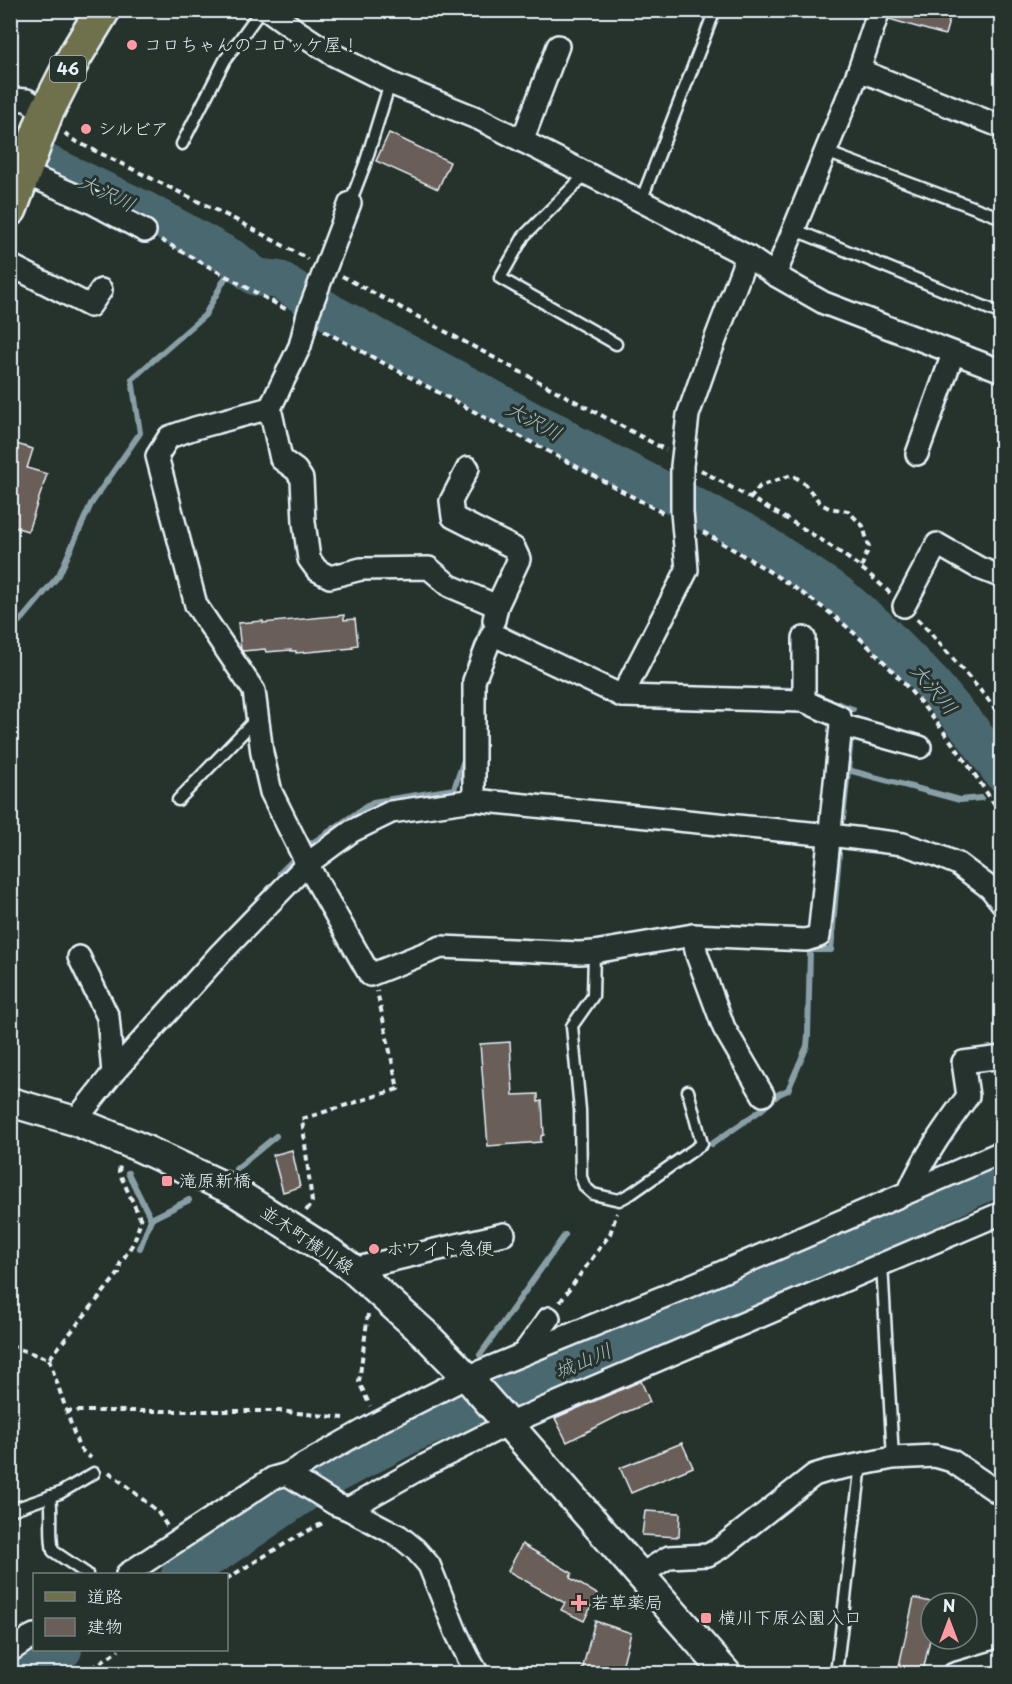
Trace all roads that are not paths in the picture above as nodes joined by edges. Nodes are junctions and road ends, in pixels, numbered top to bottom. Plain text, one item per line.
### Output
1 (103, 10) edge
2 (261, 10) edge
3 (268, 10) edge
4 (715, 10) edge
5 (879, 10) edge
6 (558, 46) dead end
7 (859, 70) junction
8 (390, 83) junction
9 (10, 99) edge
10 (43, 122) junction
11 (1002, 128) edge
12 (522, 141) junction
13 (182, 144) dead end
14 (826, 152) junction
15 (25, 168) junction
16 (586, 174) junction
17 (641, 201) junction
18 (350, 203) joint
19 (10, 209) edge
20 (1002, 218) edge
21 (793, 229) junction
22 (145, 231) road end
23 (747, 256) junction
24 (10, 265) edge
25 (775, 275) junction
26 (101, 291) dead end
27 (1002, 314) edge
28 (616, 344) dead end
29 (953, 354) junction
30 (1002, 371) edge
31 (270, 408) junction
32 (917, 454) dead end
33 (468, 468) dead end
34 (1002, 577) edge
35 (496, 606) junction
36 (904, 606) road end
37 (492, 634) junction
38 (804, 638) dead end
39 (622, 696) junction
40 (804, 701) junction
41 (257, 717) junction
42 (841, 725) junction
43 (920, 747) dead end
44 (178, 800) dead end
45 (474, 800) junction
46 (830, 835) junction
47 (307, 864) junction
48 (1002, 903) edge
49 (693, 935) junction
50 (594, 952) junction
51 (79, 957) dead end
52 (1002, 1057) edge
53 (113, 1074) junction
54 (688, 1091) dead end
55 (762, 1095) dead end
56 (10, 1102) edge
57 (75, 1121) junction
58 (1002, 1152) edge
59 (909, 1191) junction
60 (1002, 1214) edge
61 (504, 1234) dead end
62 (882, 1264) junction
63 (353, 1269) junction
64 (549, 1318) road end
65 (523, 1354) junction
66 (470, 1380) junction
67 (506, 1422) junction
68 (893, 1458) junction
69 (861, 1464) junction
70 (98, 1468) road end
71 (291, 1476) junction
72 (1002, 1495) edge
73 (50, 1496) junction
74 (342, 1507) junction
75 (14, 1509) dead end
76 (84, 1573) edge
77 (130, 1573) edge
78 (640, 1575) junction
79 (33, 1636) edge
80 (10, 1651) edge
81 (1002, 1660) edge
82 (478, 1674) edge
83 (727, 1674) edge
84 (836, 1674) edge
85 (954, 1674) edge

1 - 10 main road, 46
2 - 13 lane
3 - 8 street
4 - 17 lane
5 - 7 street
6 - 12 street
7 - 11 street
7 - 14 street
8 - 12 street
8 - 18 lane
9 - 10 street
10 - 15 main road, 46
12 - 16 street
14 - 20 lane
14 - 21 street
15 - 19 main road, 46
15 - 22 street
16 - 17 street
16 - 28 lane
17 - 23 street
18 - 31 street
21 - 25 street
21 - 27 lane
23 - 25 street
23 - 39 street
24 - 26 street
25 - 29 street
29 - 30 street
29 - 32 street
31 - 35 street
31 - 41 street
33 - 35 street
34 - 36 street
35 - 37 street
37 - 39 street
37 - 45 street
38 - 40 street
39 - 40 street
40 - 42 street
41 - 44 lane
41 - 47 street
42 - 43 street
42 - 46 street
45 - 46 street
45 - 47 street
46 - 48 street
46 - 49 street
47 - 50 street
47 - 53 street
49 - 50 street
49 - 55 street
50 - 54 lane
51 - 53 street
52 - 59 street
53 - 57 street
56 - 57 street, 並木町横川線
57 - 63 street, 並木町横川線
58 - 59 street
59 - 65 street
60 - 62 street
61 - 63 street
62 - 67 street
62 - 68 lane
63 - 66 street, 並木町横川線
64 - 65 street
65 - 66 street
66 - 67 street
66 - 71 street
67 - 74 street
67 - 78 street
68 - 69 street
68 - 72 street
69 - 78 street
69 - 84 lane
70 - 73 lane
71 - 74 street
71 - 77 street
73 - 75 lane
73 - 76 lane
74 - 82 street
78 - 83 street
79 - 80 street
81 - 85 street

